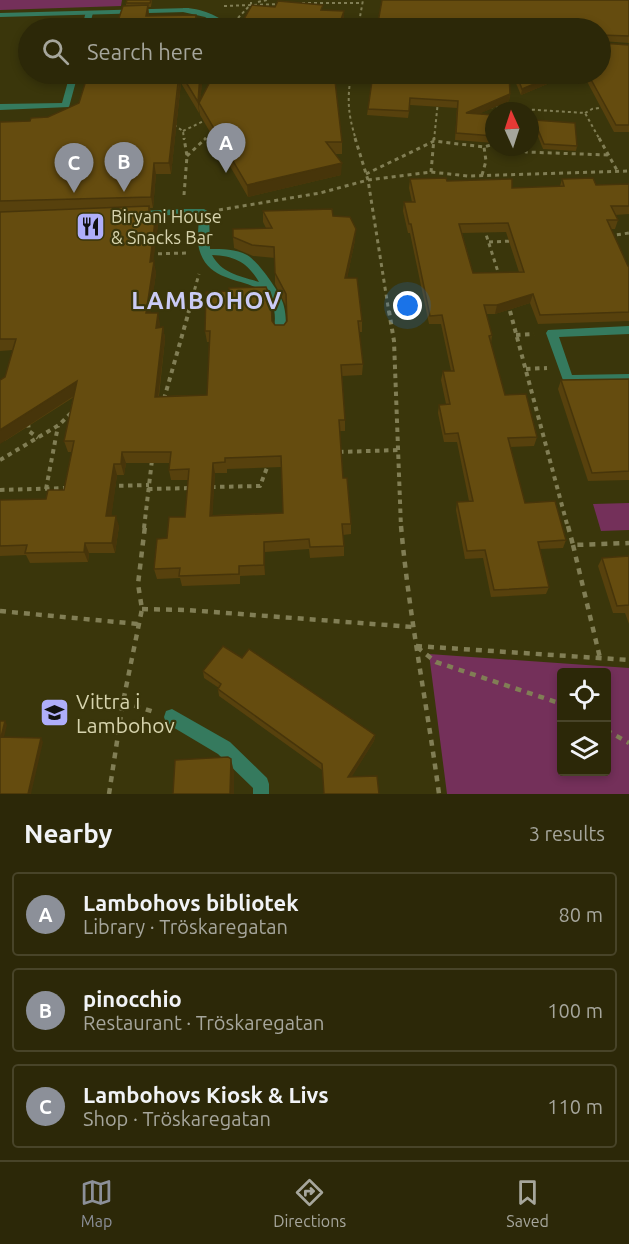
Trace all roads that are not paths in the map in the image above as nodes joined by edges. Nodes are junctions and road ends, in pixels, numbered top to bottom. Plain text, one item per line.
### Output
1 (89, 13) junction
2 (0, 15) edge
3 (88, 18) edge
4 (211, 18) edge
5 (71, 84) edge
6 (0, 107) edge
7 (127, 214) edge
8 (205, 252) junction
9 (269, 289) junction
10 (629, 330) edge
11 (280, 331) edge
12 (629, 378) edge
13 (172, 717) road end
14 (261, 794) edge

1 - 2 street
1 - 3 street
1 - 4 street
5 - 6 street
7 - 8 street
8 - 9 street
8 - 9 street
9 - 11 street
10 - 12 street
13 - 14 street

